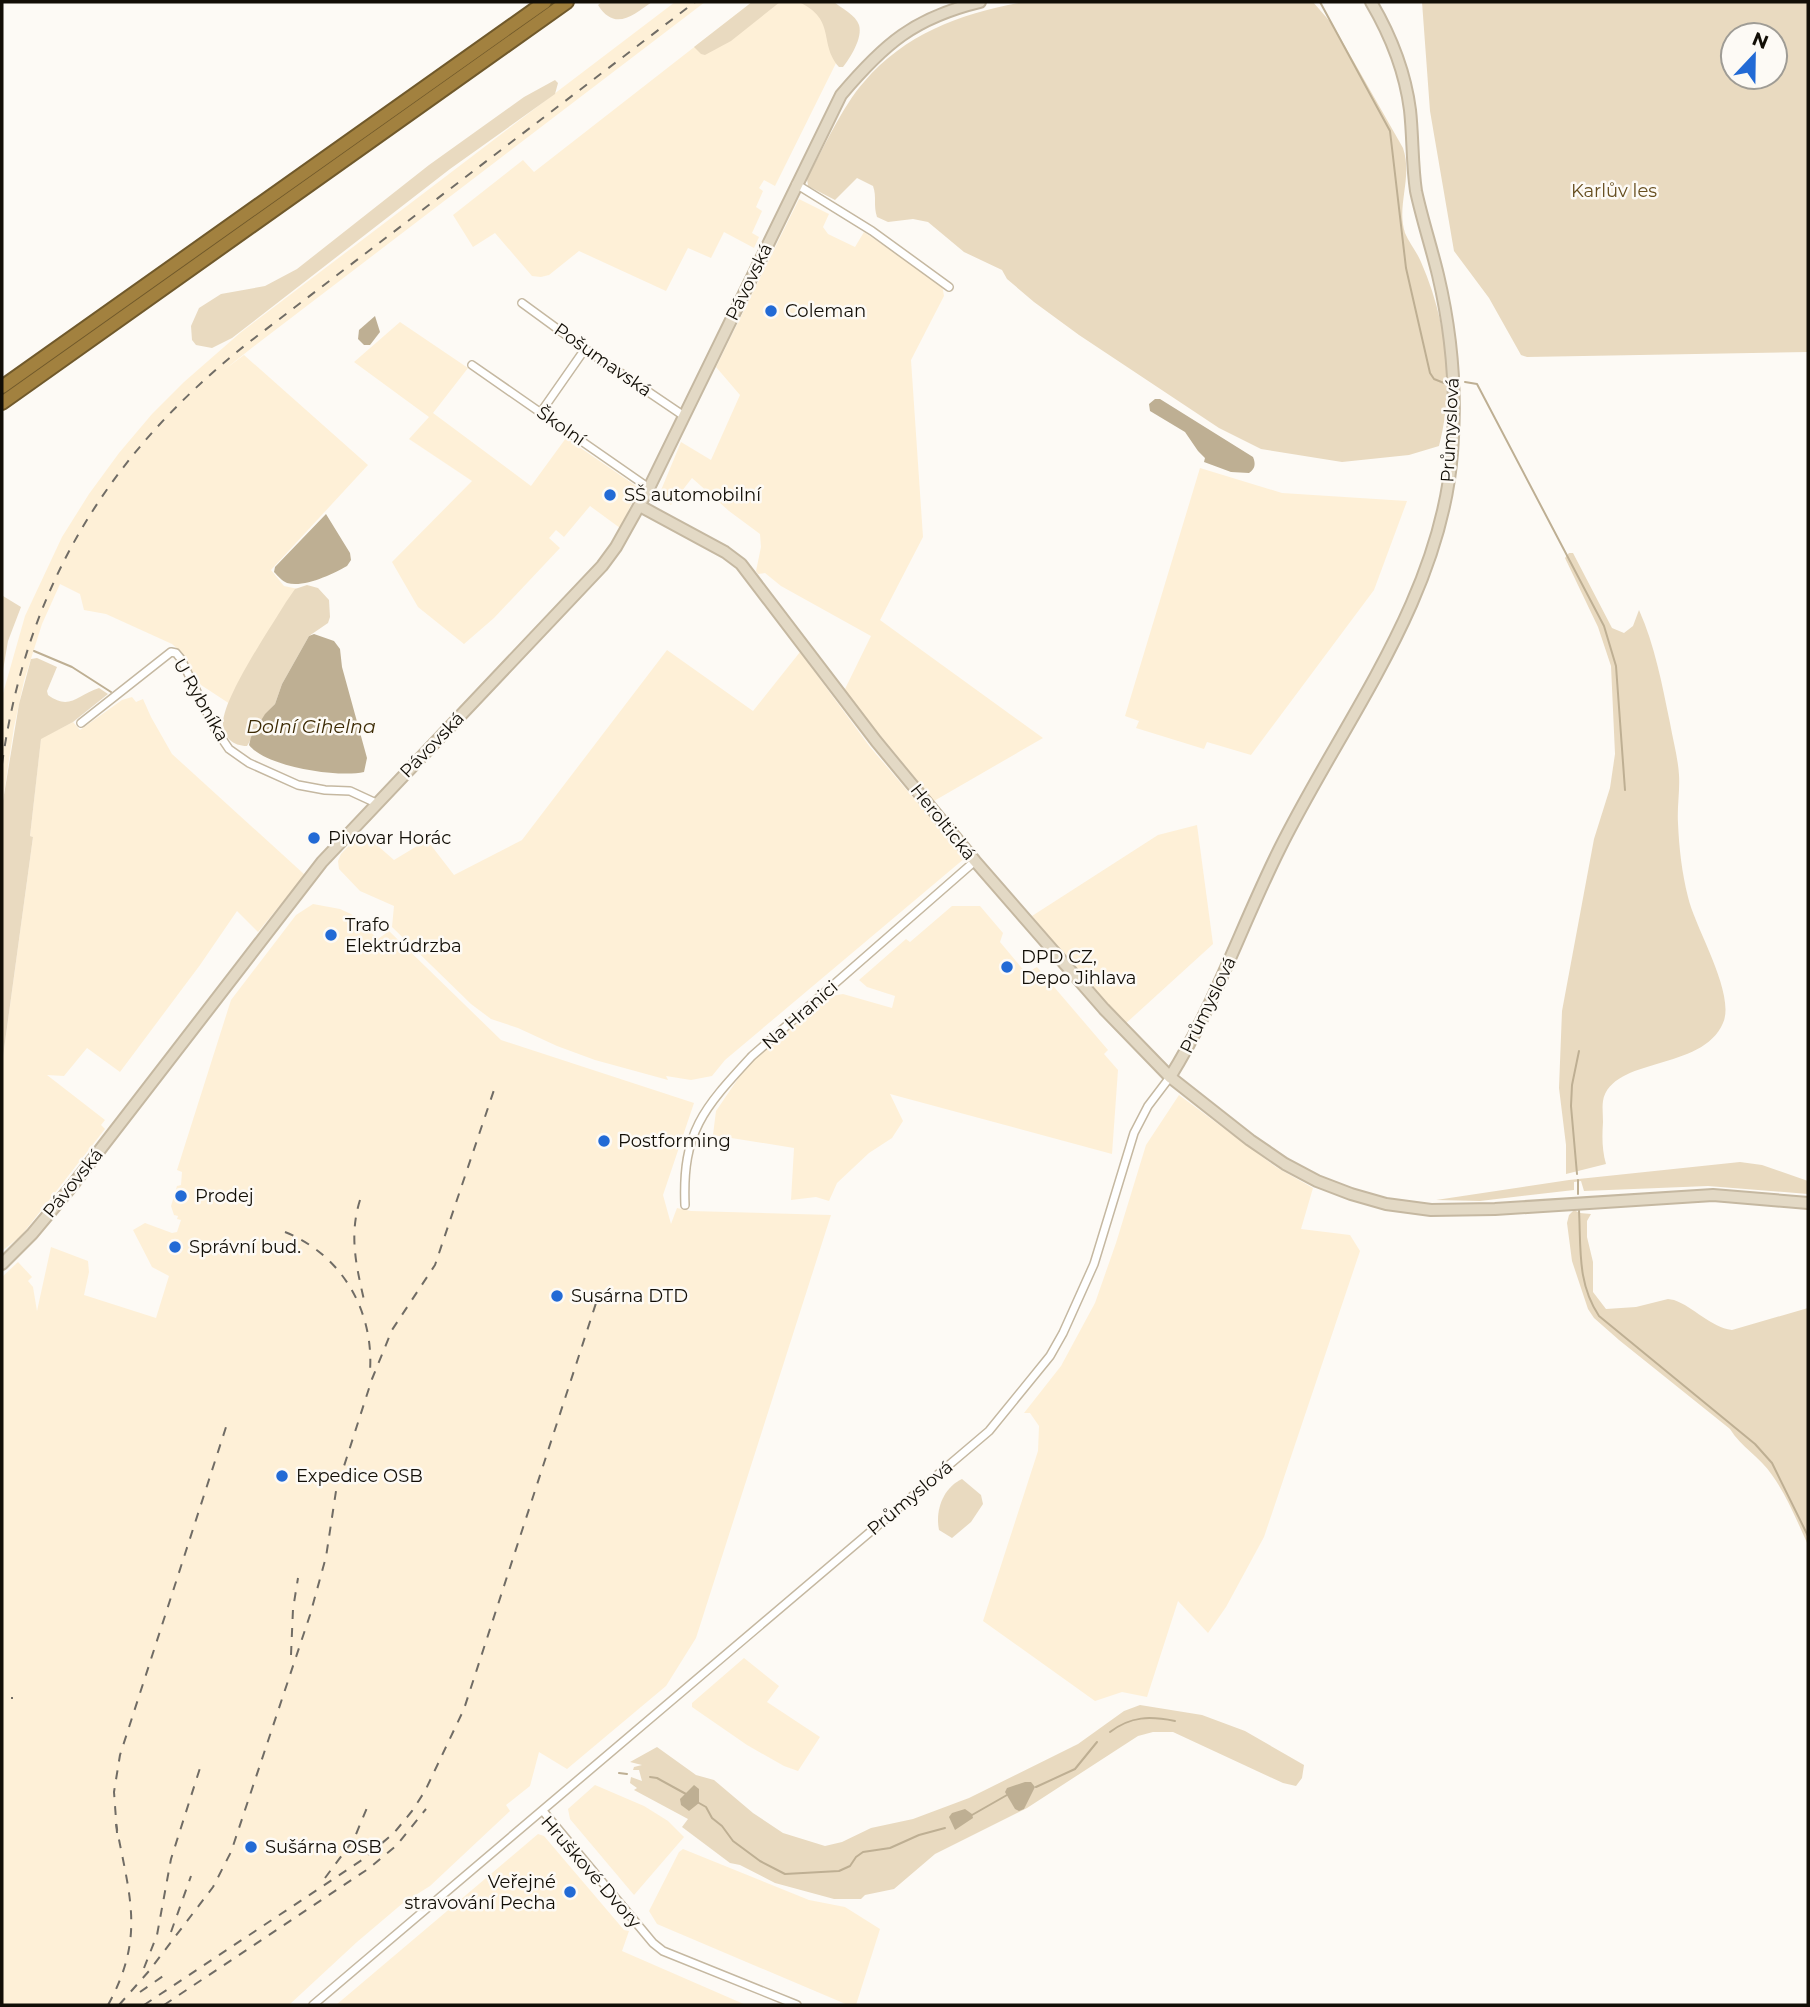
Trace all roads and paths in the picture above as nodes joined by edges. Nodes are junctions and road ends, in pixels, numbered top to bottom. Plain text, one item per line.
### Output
1 (545, 2) edge
2 (567, 2) edge
3 (980, 2) edge
4 (1371, 2) edge
5 (796, 184) junction
6 (949, 287) dead end
7 (522, 303) dead end
8 (585, 349) junction
9 (472, 365) dead end
10 (2, 387) edge
11 (2, 403) edge
12 (541, 412) junction
13 (684, 416) junction
14 (649, 488) junction
15 (640, 506) junction
16 (81, 723) dead end
17 (376, 803) junction
18 (975, 861) junction
19 (1170, 1077) junction
20 (1808, 1203) edge
21 (685, 1205) dead end
22 (2, 1264) edge
23 (542, 1811) junction
24 (313, 2005) edge
25 (797, 2005) edge

1 - 10 highway
2 - 11 highway
3 - 5 street, Pávovská
4 - 19 street, Průmyslová
5 - 6 street
5 - 13 street, Pávovská
7 - 8 street, Pošumavská
8 - 12 street
8 - 13 street, Pošumavská
9 - 12 street, Školní
12 - 14 street, Školní
13 - 14 street, Pávovská
14 - 15 street, Pávovská
15 - 17 street, Pávovská
15 - 18 street, Heroltická
16 - 17 street, U Rybníka
17 - 22 street, Pávovská
18 - 19 street, Heroltická
18 - 21 street, Na Hranici
19 - 20 street, Heroltická
19 - 23 street, Průmyslová
23 - 24 street, Hruškové Dvory
23 - 25 street, Hruškové Dvory

